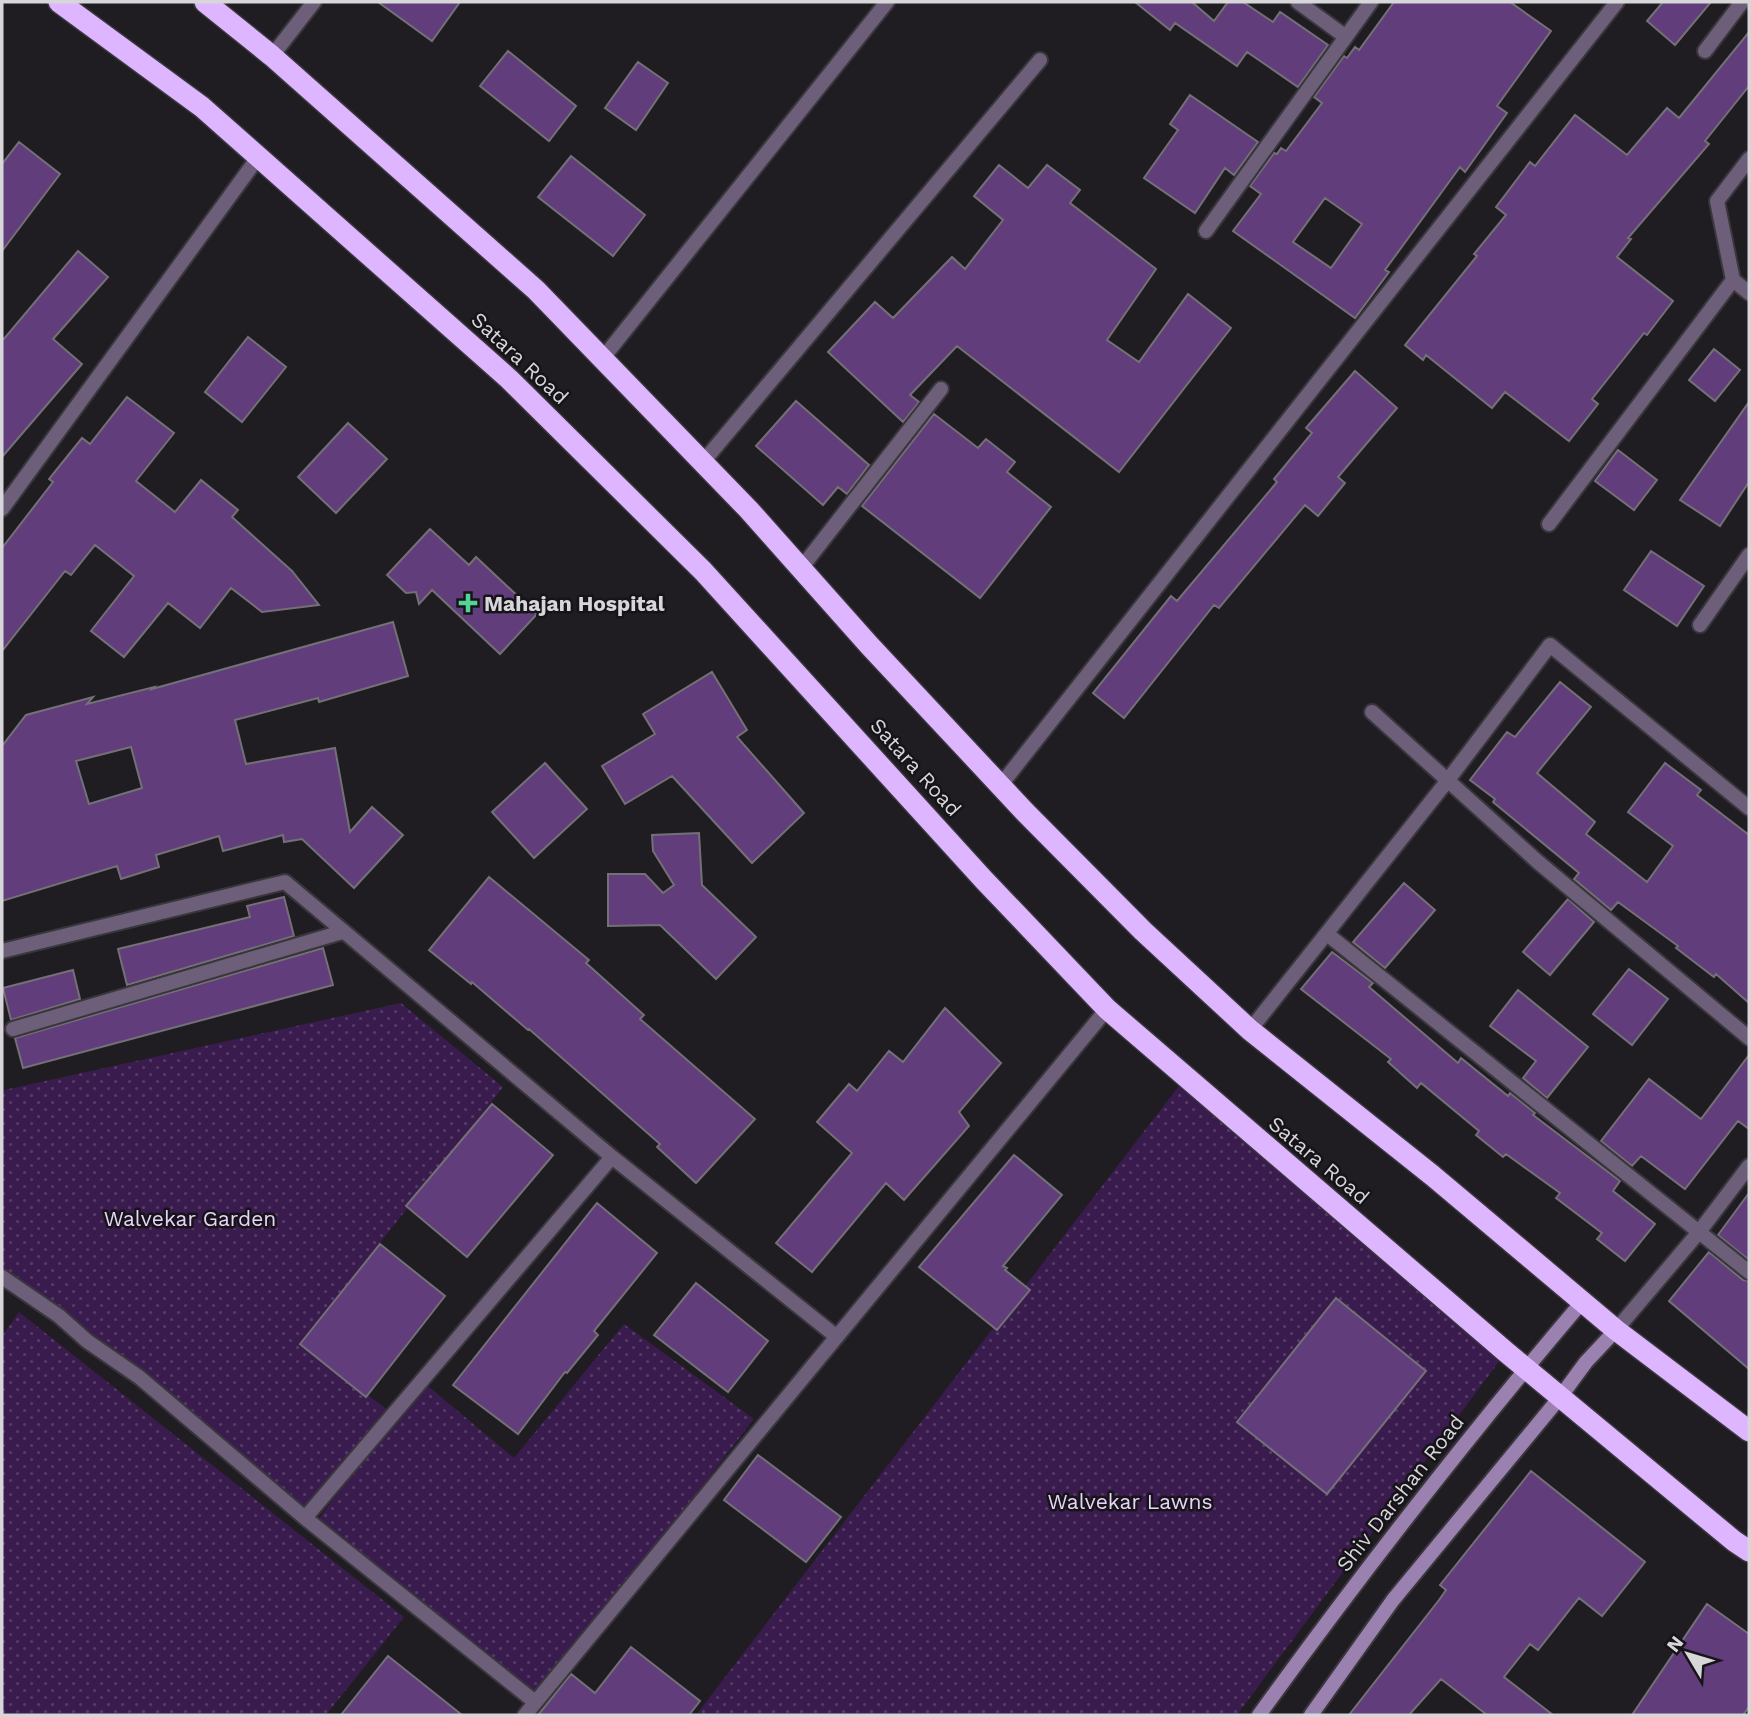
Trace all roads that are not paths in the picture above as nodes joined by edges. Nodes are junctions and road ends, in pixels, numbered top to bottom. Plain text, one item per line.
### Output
1 (59, 2) edge
2 (205, 2) edge
3 (314, 2) edge
4 (887, 2) edge
5 (1299, 2) edge
6 (1371, 2) edge
7 (1617, 2) edge
8 (1742, 2) edge
9 (1346, 37) junction
10 (1705, 51) dead end
11 (272, 56) junction
12 (1040, 60) dead end
13 (259, 156) junction
14 (1749, 159) edge
15 (1206, 231) dead end
16 (1732, 280) junction
17 (1749, 293) edge
18 (603, 358) junction
19 (942, 389) dead end
20 (703, 462) junction
21 (2, 509) edge
22 (1549, 524) dead end
23 (1749, 555) edge
24 (802, 567) junction
25 (1700, 625) dead end
26 (1372, 712) dead end
27 (1448, 780) junction
28 (1000, 786) junction
29 (1749, 808) edge
30 (342, 932) junction
31 (1327, 934) junction
32 (2, 951) edge
33 (1107, 1009) junction
34 (13, 1028) dead end
35 (1250, 1030) junction
36 (1749, 1038) edge
37 (612, 1157) junction
38 (1749, 1166) edge
39 (1699, 1232) junction
40 (1749, 1272) edge
41 (2, 1277) edge
42 (1582, 1302) junction
43 (1616, 1330) junction
44 (837, 1337) junction
45 (1526, 1368) junction
46 (1561, 1396) junction
47 (1749, 1431) edge
48 (305, 1518) junction
49 (1749, 1551) edge
50 (536, 1702) junction
51 (525, 1715) edge
52 (1259, 1715) edge
53 (1311, 1715) edge

1 - 13 highway, Satara Road
2 - 11 highway
3 - 11 street
4 - 18 street
5 - 9 street
6 - 9 street
7 - 28 street
8 - 10 street
9 - 15 street
11 - 18 highway
12 - 20 street
13 - 21 street
13 - 33 highway, Satara Road
14 - 16 street
16 - 17 street
16 - 22 street
18 - 20 highway
19 - 24 street
20 - 24 highway
23 - 25 street
24 - 28 highway
26 - 27 street
27 - 29 street
27 - 31 street
27 - 36 street
28 - 35 highway
30 - 32 street
30 - 34 street
30 - 37 street
31 - 35 street
31 - 39 street
33 - 44 street
33 - 45 highway, Satara Road
35 - 42 highway
37 - 44 street
37 - 48 street
38 - 39 street
39 - 40 street
39 - 43 street
41 - 48 street
42 - 43 highway
42 - 45 street, Shiv Darshan Road
43 - 46 street
43 - 47 highway
44 - 50 street
45 - 46 highway, Satara Road
45 - 52 street, Shiv Darshan Road
46 - 49 highway, Satara Road
46 - 53 street
48 - 50 street
50 - 51 street

